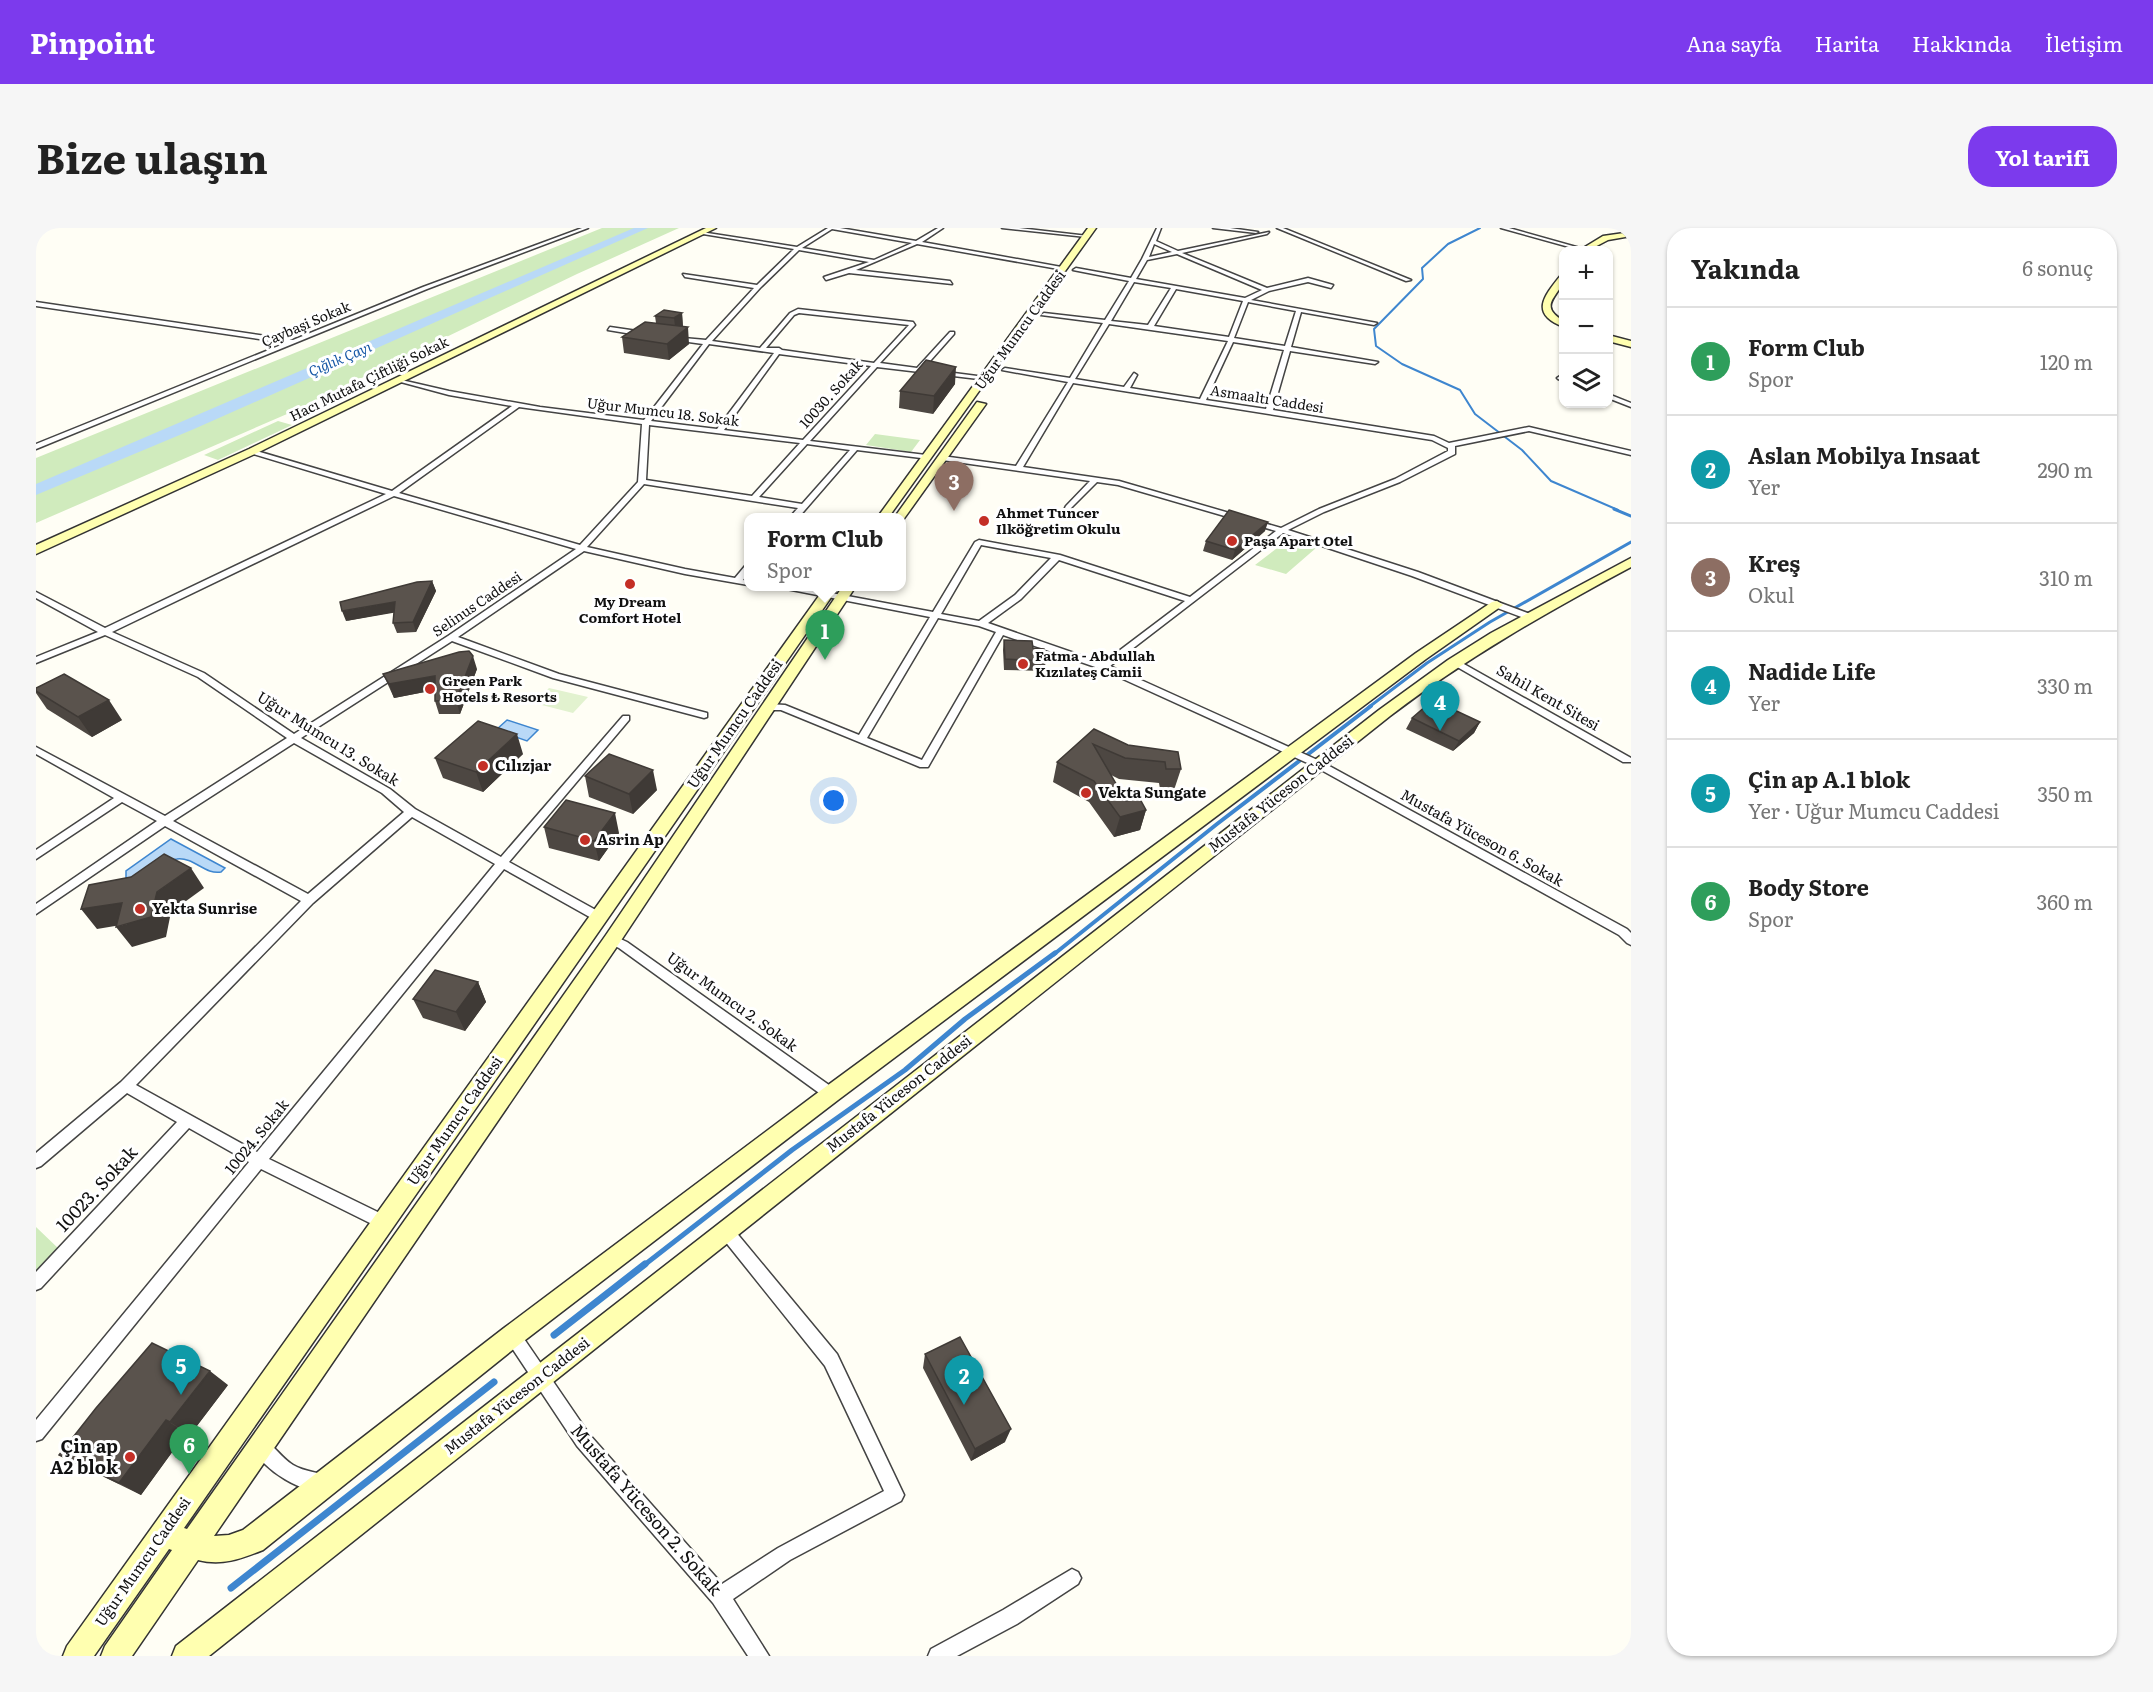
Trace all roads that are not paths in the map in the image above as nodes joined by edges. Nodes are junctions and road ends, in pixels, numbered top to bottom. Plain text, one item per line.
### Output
1 (586, 228) edge
2 (832, 228) edge
3 (941, 228) edge
4 (1004, 228) edge
5 (1104, 228) edge
6 (1159, 228) edge
7 (1215, 228) edge
8 (1279, 228) edge
9 (1503, 228) edge
10 (1034, 229) edge
11 (707, 230) edge
12 (1089, 232) edge
13 (1267, 233) junction
14 (1631, 234) edge
15 (1299, 236) junction
16 (1153, 242) junction
17 (919, 243) junction
18 (1569, 246) edge
19 (1591, 246) edge
20 (797, 249) junction
21 (1175, 253) junction
22 (1086, 255) dead end
23 (1145, 259) junction
24 (877, 261) junction
25 (1073, 270) junction
26 (849, 271) junction
27 (685, 275) dead end
28 (826, 278) dead end
29 (1133, 280) junction
30 (1408, 280) dead end
31 (1559, 282) edge
32 (950, 283) dead end
33 (1331, 286) dead end
34 (758, 287) junction
35 (1173, 289) junction
36 (1267, 290) junction
37 (1246, 300) junction
38 (36, 304) edge
39 (1051, 305) dead end
40 (1299, 309) junction
41 (1044, 315) junction
42 (1107, 322) junction
43 (1374, 323) dead end
44 (1559, 323) edge
45 (1037, 324) dead end
46 (1150, 327) junction
47 (610, 329) dead end
48 (952, 333) dead end
49 (653, 335) edge
50 (664, 337) edge
51 (1231, 338) junction
52 (1613, 339) edge
53 (295, 342) junction
54 (707, 343) junction
55 (1631, 344) edge
56 (763, 348) junction
57 (1287, 348) junction
58 (779, 350) junction
59 (1011, 361) dead end
60 (1375, 362) dead end
61 (875, 363) junction
62 (920, 369) junction
63 (1005, 370) junction
64 (1134, 375) dead end
65 (985, 378) junction
66 (999, 379) dead end
67 (399, 380) junction
68 (1071, 380) junction
69 (1126, 389) junction
70 (986, 397) dead end
71 (1613, 398) edge
72 (1202, 401) junction
73 (518, 405) junction
74 (1631, 405) edge
75 (1269, 411) junction
76 (646, 422) junction
77 (720, 430) junction
78 (804, 441) junction
79 (36, 447) edge
80 (855, 448) junction
81 (1450, 449) junction
82 (253, 451) junction
83 (1631, 453) edge
84 (926, 457) junction
85 (942, 458) junction
86 (1018, 469) junction
87 (1096, 479) junction
88 (642, 482) junction
89 (394, 493) junction
90 (753, 499) junction
91 (803, 506) junction
92 (1069, 508) dead end
93 (797, 513) edge
94 (886, 513) edge
95 (904, 513) edge
96 (1282, 531) junction
97 (581, 549) junction
98 (36, 550) edge
99 (1058, 556) junction
100 (1631, 562) edge
101 (744, 573) edge
102 (737, 581) junction
103 (744, 582) edge
104 (838, 591) edge
105 (36, 595) edge
106 (1191, 600) junction
107 (1501, 606) junction
108 (937, 615) junction
109 (1530, 617) junction
110 (981, 624) junction
111 (1001, 631) junction
112 (105, 632) junction
113 (451, 638) junction
114 (36, 660) edge
115 (1455, 662) junction
116 (1104, 667) junction
117 (769, 706) junction
118 (704, 715) dead end
119 (626, 718) dead end
120 (294, 738) junction
121 (861, 740) junction
122 (36, 750) edge
123 (1305, 759) junction
124 (1627, 760) dead end
125 (121, 798) junction
126 (411, 812) junction
127 (163, 822) junction
128 (36, 855) edge
129 (503, 862) junction
130 (309, 900) junction
131 (36, 910) edge
132 (599, 917) junction
133 (1631, 939) edge
134 (612, 940) junction
135 (126, 1086) junction
136 (831, 1094) junction
137 (186, 1122) junction
138 (259, 1161) junction
139 (36, 1162) edge
140 (383, 1222) junction
141 (726, 1230) junction
142 (36, 1282) edge
143 (512, 1335) junction
144 (540, 1378) junction
145 (36, 1433) edge
146 (260, 1446) junction
147 (325, 1483) junction
148 (164, 1533) junction
149 (192, 1545) junction
150 (1072, 1578) dead end
151 (720, 1596) junction
152 (77, 1656) edge
153 (115, 1656) edge
154 (186, 1656) edge
155 (759, 1656) edge
156 (938, 1656) edge

1 - 53 street, Çaybaşi Sokak
2 - 17 street
2 - 20 street
3 - 17 street
4 - 10 street
5 - 22 street
6 - 16 street
7 - 13 street
8 - 15 street
9 - 18 street
10 - 12 street
11 - 20 street
11 - 67 street, Hacı Mutafa Çiftliği Sokak
12 - 25 street, Uğur Mumcu Caddesi
13 - 15 street
13 - 21 street
14 - 19 street
15 - 30 street
16 - 21 street
16 - 23 street
17 - 24 street
17 - 25 street
20 - 24 street
20 - 34 street
21 - 23 street
21 - 36 street
23 - 29 street
24 - 26 street
25 - 29 street
25 - 65 street, Uğur Mumcu Caddesi
26 - 28 street
26 - 32 street
27 - 34 street
29 - 35 street
29 - 42 street
31 - 44 street
33 - 36 street
34 - 54 street
35 - 37 street
35 - 46 street
36 - 37 street
37 - 40 street
37 - 51 street
38 - 53 street
39 - 41 street, Uğur Mumcu Caddesi
40 - 43 street
40 - 57 street
41 - 42 street
41 - 45 street, Uğur Mumcu Caddesi
42 - 46 street
42 - 68 street
46 - 51 street
47 - 49 street
48 - 62 street
50 - 54 street
51 - 57 street
51 - 72 street
52 - 55 street
53 - 79 street, Çaybaşi Sokak
54 - 56 street
54 - 76 street
56 - 58 street
56 - 61 street, 10030. Sokak
57 - 60 street
57 - 75 street
58 - 61 street
58 - 77 street
59 - 63 street, Uğur Mumcu Caddesi
61 - 62 street
61 - 78 street, 10030. Sokak
62 - 65 street
63 - 66 street, Uğur Mumcu Caddesi
63 - 68 street, Asmaaltı Caddesi
64 - 69 street
65 - 84 street, Uğur Mumcu Caddesi
67 - 73 street, Uğur Mumcu 18. Sokak
67 - 82 street, Hacı Mutafa Çiftliği Sokak
68 - 69 street, Asmaaltı Caddesi
68 - 86 street
69 - 72 street, Asmaaltı Caddesi
70 - 85 street, Uğur Mumcu Caddesi
71 - 74 street
72 - 75 street, Asmaaltı Caddesi
73 - 76 street, Uğur Mumcu 18. Sokak
73 - 89 street
75 - 81 street, Asmaaltı Caddesi
76 - 77 street, Uğur Mumcu 18. Sokak
76 - 88 street
77 - 78 street, Uğur Mumcu 18. Sokak
78 - 80 street, Uğur Mumcu 18. Sokak
78 - 90 street, 10030. Sokak
80 - 84 street, Uğur Mumcu 18. Sokak
80 - 91 street
81 - 83 street
81 - 96 street
82 - 89 street
82 - 98 street, Hacı Mutafa Çiftliği Sokak
84 - 94 street, Uğur Mumcu Caddesi
85 - 86 street
85 - 95 street, Uğur Mumcu Caddesi
86 - 87 street
87 - 92 street
87 - 96 street
88 - 90 street
88 - 97 street, Selinus Caddesi
89 - 97 street
89 - 112 street
90 - 91 street
91 - 93 street
96 - 106 street
96 - 107 street
97 - 102 street
97 - 113 street, Selinus Caddesi
99 - 106 street
99 - 108 street
99 - 110 street
100 - 109 street, Mustafa Yüceson Caddesi
101 - 102 street
102 - 103 street
104 - 108 street, Mustafa Yüceson 6. Sokak
104 - 117 street, Uğur Mumcu Caddesi
104 - 132 street, Uğur Mumcu Caddesi
105 - 112 street, Uğur Mumcu 13. Sokak
106 - 116 street
107 - 109 street
107 - 123 street, Mustafa Yüceson Caddesi
108 - 110 street, Mustafa Yüceson 6. Sokak
108 - 121 street
109 - 115 street, Mustafa Yüceson Caddesi
110 - 111 street, Mustafa Yüceson 6. Sokak
111 - 116 street, Mustafa Yüceson 6. Sokak
111 - 121 street
112 - 114 street
112 - 120 street, Uğur Mumcu 13. Sokak
113 - 118 street
113 - 120 street, Selinus Caddesi
115 - 123 street, Mustafa Yüceson Caddesi
115 - 124 street, Sahil Kent Sitesi
116 - 123 street, Mustafa Yüceson 6. Sokak
117 - 121 street
117 - 134 street, Uğur Mumcu Caddesi
119 - 129 street, 10024. Sokak
120 - 126 street, Uğur Mumcu 13. Sokak
120 - 127 street, Selinus Caddesi
122 - 125 street
123 - 133 street, Mustafa Yüceson 6. Sokak
123 - 136 street, Mustafa Yüceson Caddesi
123 - 141 street, Mustafa Yüceson Caddesi
125 - 127 street
125 - 128 street
126 - 129 street, Uğur Mumcu 13. Sokak
126 - 130 street
127 - 130 street
127 - 131 street, Selinus Caddesi
129 - 132 street, Uğur Mumcu 13. Sokak
129 - 138 street, 10024. Sokak
130 - 135 street
132 - 140 street, Uğur Mumcu Caddesi
134 - 136 street, Uğur Mumcu 2. Sokak
134 - 146 street, Uğur Mumcu Caddesi
135 - 137 street
135 - 139 street
136 - 143 street, Mustafa Yüceson Caddesi
137 - 138 street
137 - 142 street, 10023. Sokak
138 - 140 street
138 - 145 street, 10024. Sokak
140 - 148 street, Uğur Mumcu Caddesi
141 - 144 street, Mustafa Yüceson Caddesi
141 - 151 street
143 - 144 street, Mustafa Yüceson 2. Sokak
143 - 147 street, Mustafa Yüceson Caddesi
144 - 151 street, Mustafa Yüceson 2. Sokak
144 - 154 street, Mustafa Yüceson Caddesi
146 - 147 street
146 - 149 street, Uğur Mumcu Caddesi
147 - 149 street, Mustafa Yüceson Caddesi
148 - 149 street, Mustafa Yüceson Caddesi
148 - 152 street, Uğur Mumcu Caddesi
149 - 153 street, Uğur Mumcu Caddesi
150 - 156 street
151 - 155 street, Mustafa Yüceson 2. Sokak

